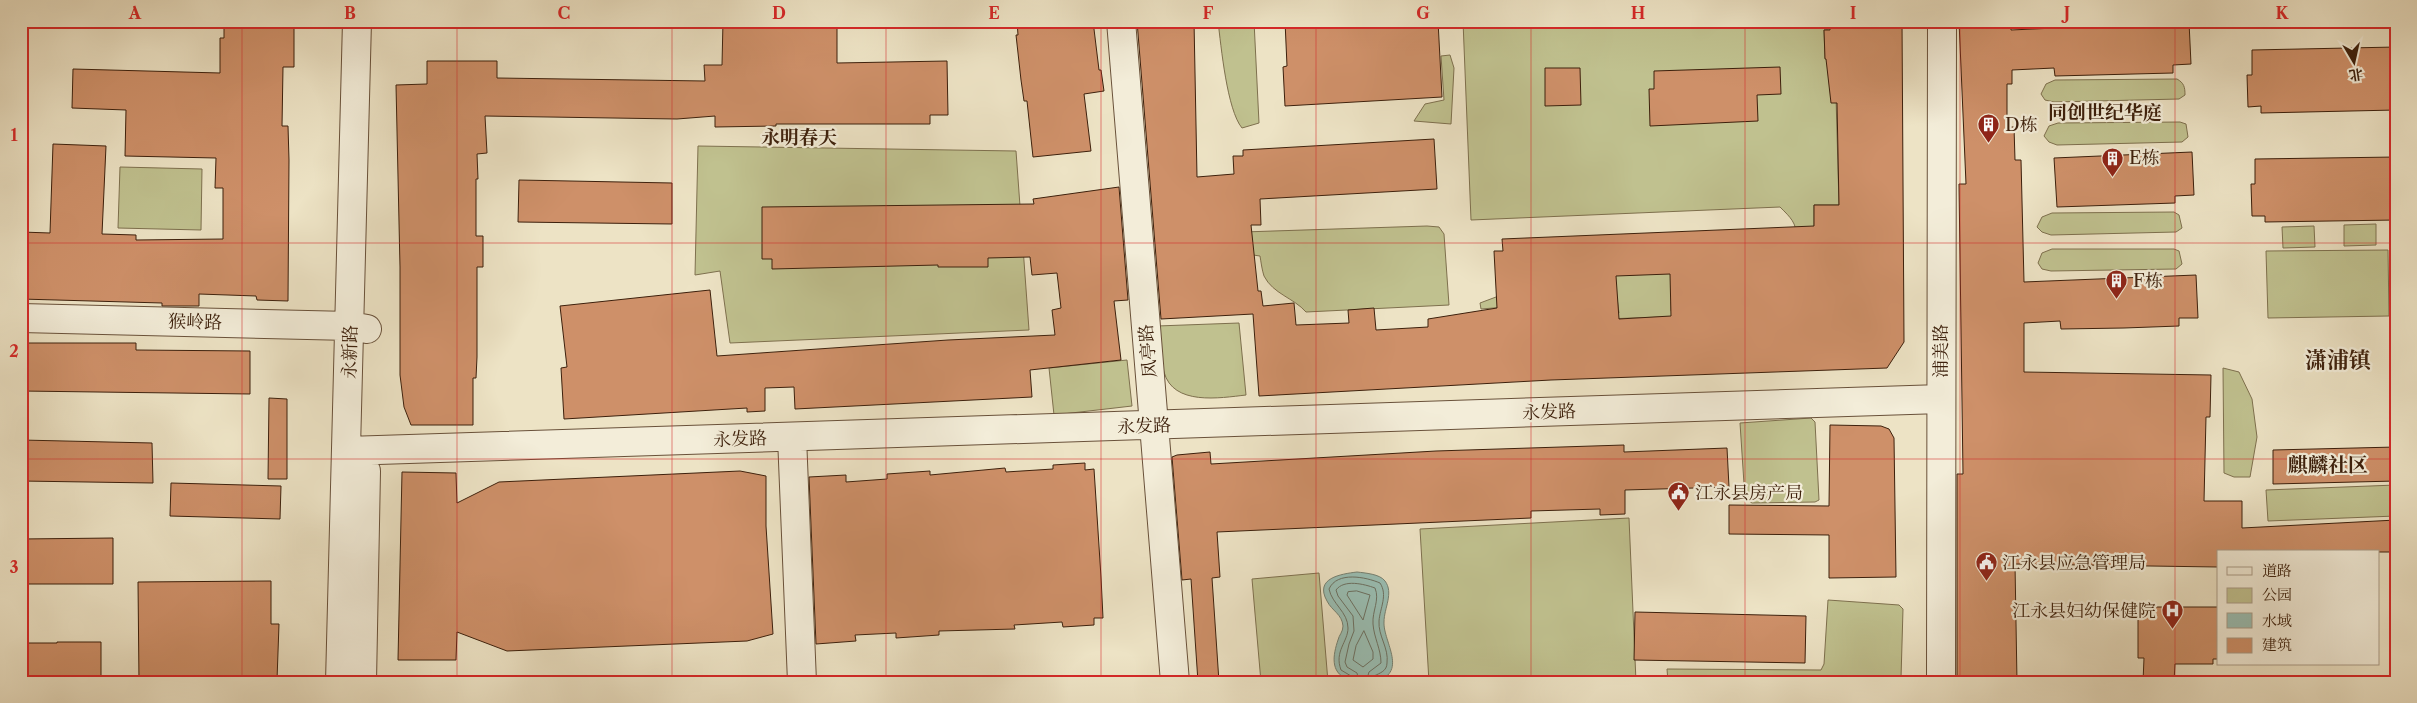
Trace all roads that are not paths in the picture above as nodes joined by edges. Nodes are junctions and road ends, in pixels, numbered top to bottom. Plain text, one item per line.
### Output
1 (357, 21) edge
2 (374, 21) edge
3 (1121, 21) edge
4 (1942, 21) edge
5 (21, 318) edge
6 (359, 328) junction
7 (1941, 399) junction
8 (1154, 426) junction
9 (792, 437) junction
10 (357, 450) junction
11 (340, 682) edge
12 (362, 682) edge
13 (802, 682) edge
14 (1175, 682) edge
15 (1941, 682) edge

1 - 6 street, 永新路
2 - 6 street, 永新路
3 - 8 street, 凤亭路
4 - 7 street, 浦美路
5 - 6 street, 猴岭路
6 - 10 street, 永新路
7 - 8 street, 永发路
7 - 15 street, 浦美路
8 - 9 street, 永发路
8 - 14 street, 凤亭路
9 - 10 street, 永发路
9 - 13 street
10 - 11 street, 永新路
10 - 12 street, 永新路

